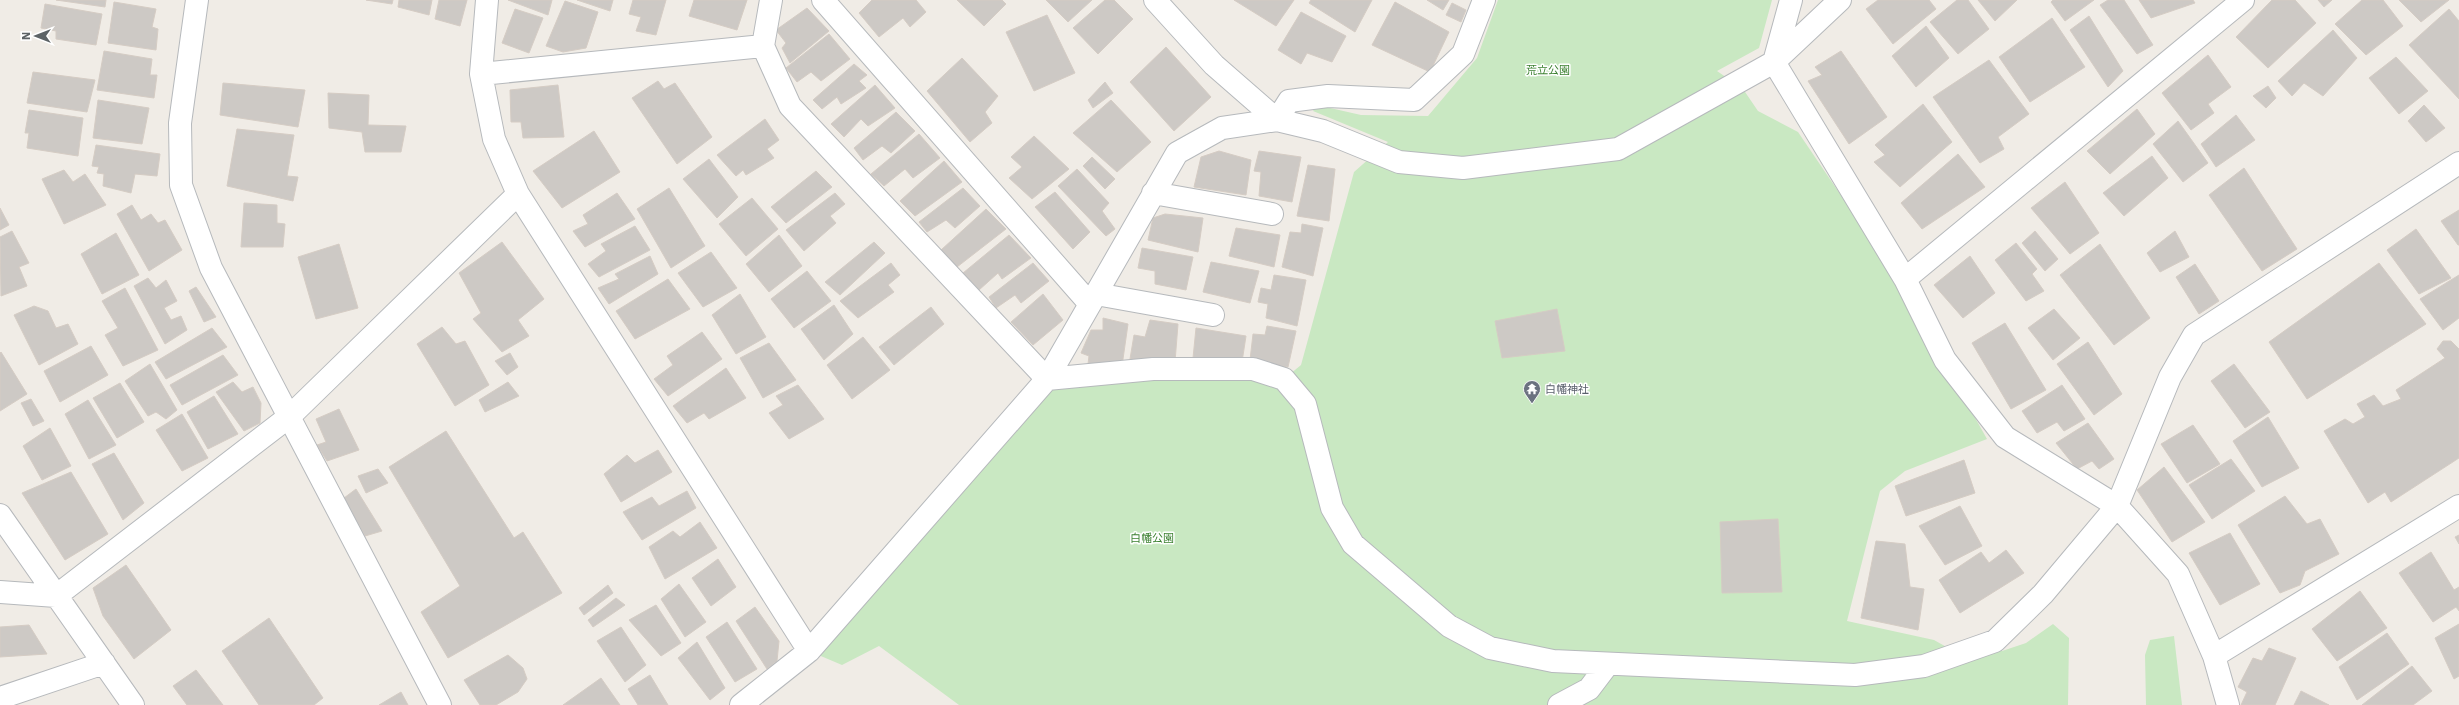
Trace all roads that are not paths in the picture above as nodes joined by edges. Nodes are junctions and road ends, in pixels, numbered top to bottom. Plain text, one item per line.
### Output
1 (197, 0) edge
2 (487, 0) edge
3 (771, 0) edge
4 (823, 0) edge
5 (1155, 0) edge
6 (1484, 0) edge
7 (1791, 0) edge
8 (1840, 0) edge
9 (2242, 0) edge
10 (763, 46) junction
11 (1774, 62) junction
12 (481, 74) junction
13 (1277, 120) junction
14 (2459, 163) edge
15 (1154, 193) junction
16 (518, 194) junction
17 (1272, 214) dead end
18 (1905, 279) junction
19 (1093, 299) junction
20 (1213, 315) dead end
21 (1047, 379) junction
22 (290, 416) junction
23 (2117, 506) junction
24 (2459, 506) edge
25 (0, 515) edge
26 (0, 592) edge
27 (56, 596) junction
28 (810, 651) junction
29 (2214, 656) junction
30 (104, 663) junction
31 (1608, 664) junction
32 (0, 698) edge
33 (133, 705) edge
34 (440, 705) edge
35 (741, 705) edge
36 (1559, 705) edge
37 (2228, 705) edge

1 - 22 street
2 - 12 street
3 - 10 street
4 - 19 street
5 - 13 street
6 - 13 street
7 - 11 street
8 - 11 street
9 - 18 street
10 - 12 street
10 - 21 street
11 - 13 street
11 - 18 street
12 - 16 street
13 - 15 street
14 - 23 street
15 - 17 street
15 - 19 street
16 - 22 street
16 - 28 street
18 - 23 street
19 - 20 street
19 - 21 street
21 - 28 street
21 - 31 street
22 - 27 street
22 - 34 street
23 - 29 street
23 - 31 street
24 - 29 street
25 - 27 street
26 - 27 street
27 - 30 street
28 - 35 street
29 - 37 street
30 - 32 street
30 - 33 street
31 - 36 street

